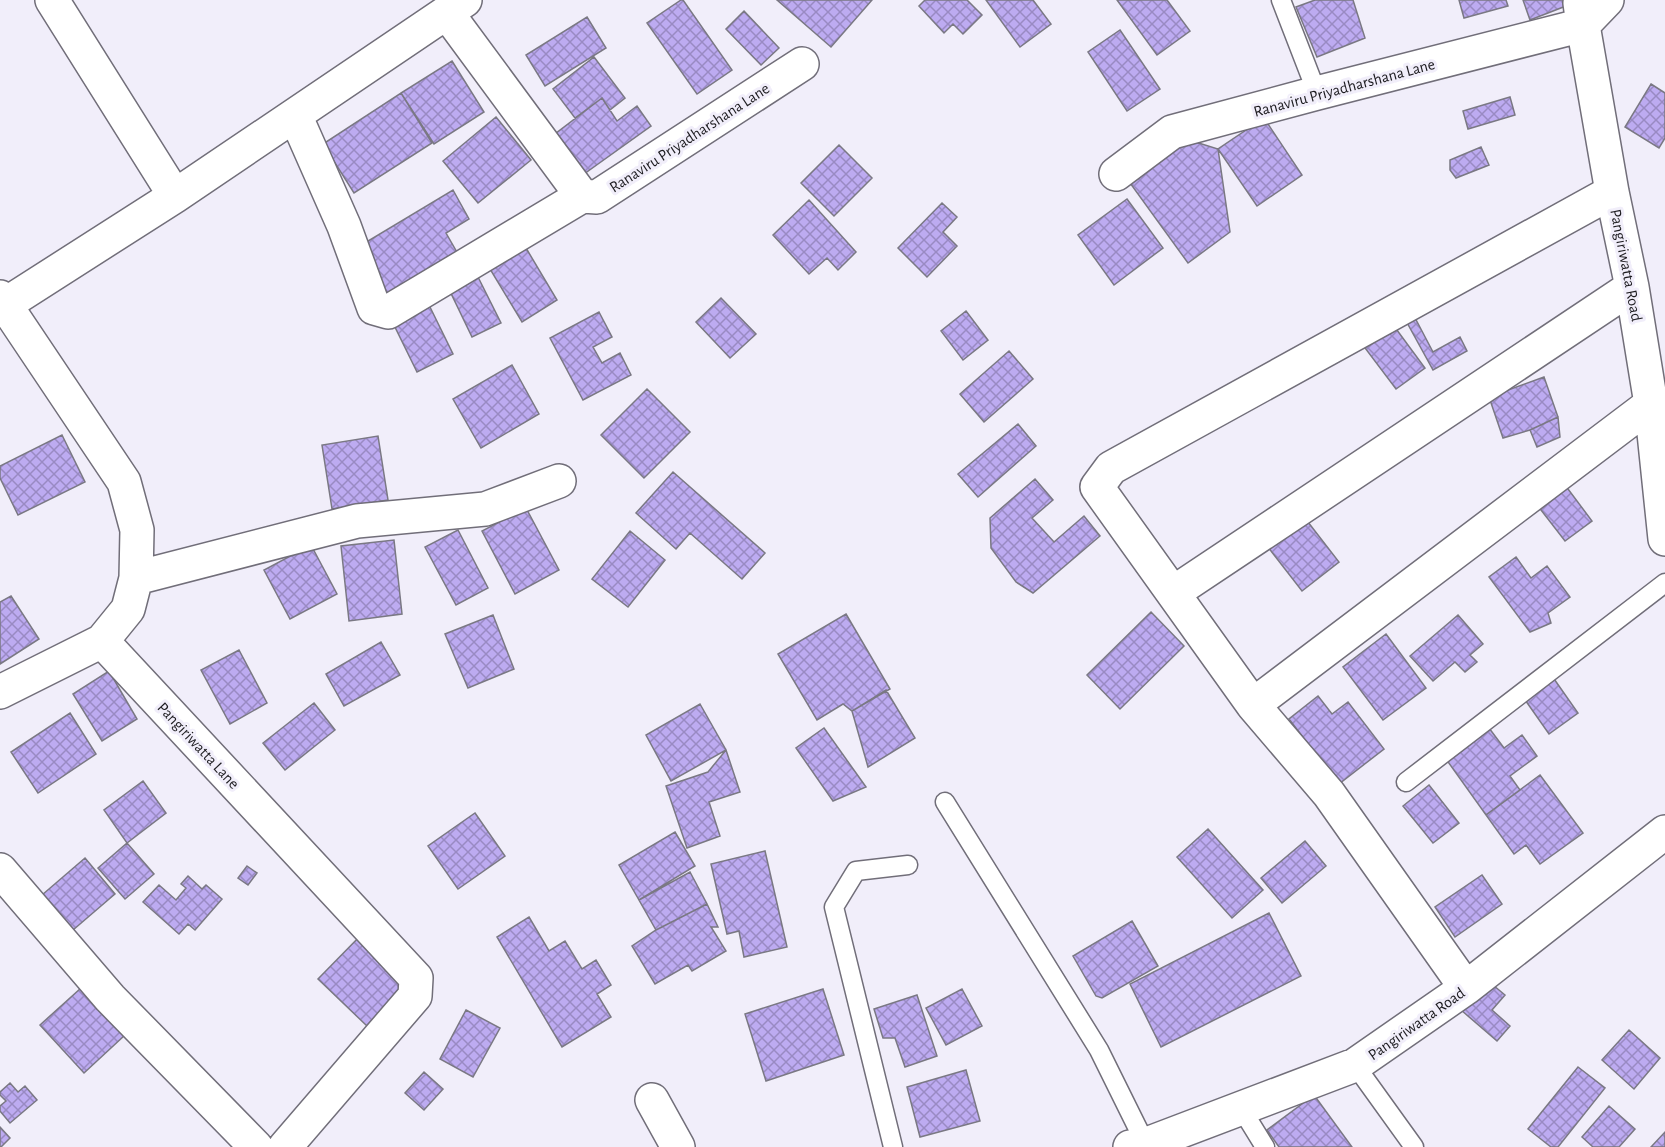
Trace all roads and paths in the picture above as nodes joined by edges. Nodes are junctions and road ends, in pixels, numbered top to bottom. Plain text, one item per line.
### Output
1 (52, 0) edge
2 (1281, 0) edge
3 (1606, 0) edge
4 (456, 7) edge
5 (1582, 13) edge
6 (802, 64) dead end
7 (1317, 93) junction
8 (295, 115) junction
9 (1116, 174) dead end
10 (1612, 192) junction
11 (175, 196) junction
12 (582, 196) junction
13 (1632, 287) junction
14 (3, 300) edge
15 (1651, 404) junction
16 (559, 481) dead end
17 (1665, 539) edge
18 (136, 578) junction
19 (1665, 583) edge
20 (1173, 593) junction
21 (102, 641) junction
22 (0, 692) edge
23 (1253, 705) junction
24 (1406, 782) dead end
25 (945, 802) dead end
26 (1665, 832) edge
27 (908, 865) dead end
28 (0, 870) edge
29 (1466, 988) junction
30 (1355, 1065) junction
31 (652, 1100) dead end
32 (1241, 1108) junction
33 (1141, 1146) edge
34 (255, 1147) edge
35 (285, 1147) edge
36 (678, 1147) edge
37 (893, 1147) edge
38 (1265, 1147) edge
39 (1414, 1147) edge

1 - 11 street
2 - 7 lane
3 - 5 street
4 - 8 street
4 - 12 street
5 - 7 street, Ranaviru Priyadharshana Lane
5 - 10 street, Pangiriwatta Road
6 - 12 street, Ranaviru Priyadharshana Lane
7 - 9 street, Ranaviru Priyadharshana Lane
8 - 11 street
8 - 12 street, Ranaviru Priyadharshana Lane
10 - 13 street, Pangiriwatta Road
10 - 20 street
11 - 14 street
13 - 15 street, Pangiriwatta Road
13 - 20 street
14 - 18 street
15 - 17 street, Pangiriwatta Road
15 - 23 street
16 - 18 street
18 - 21 street
19 - 24 lane
20 - 23 street
21 - 22 street
21 - 35 street, Pangiriwatta Lane
23 - 29 street
25 - 33 lane
26 - 29 street, Pangiriwatta Road
27 - 37 lane
28 - 34 street
29 - 30 street, Pangiriwatta Road
30 - 32 street, Pangiriwatta Road
30 - 39 lane
31 - 36 street
32 - 33 street, Pangiriwatta Road
32 - 38 lane

